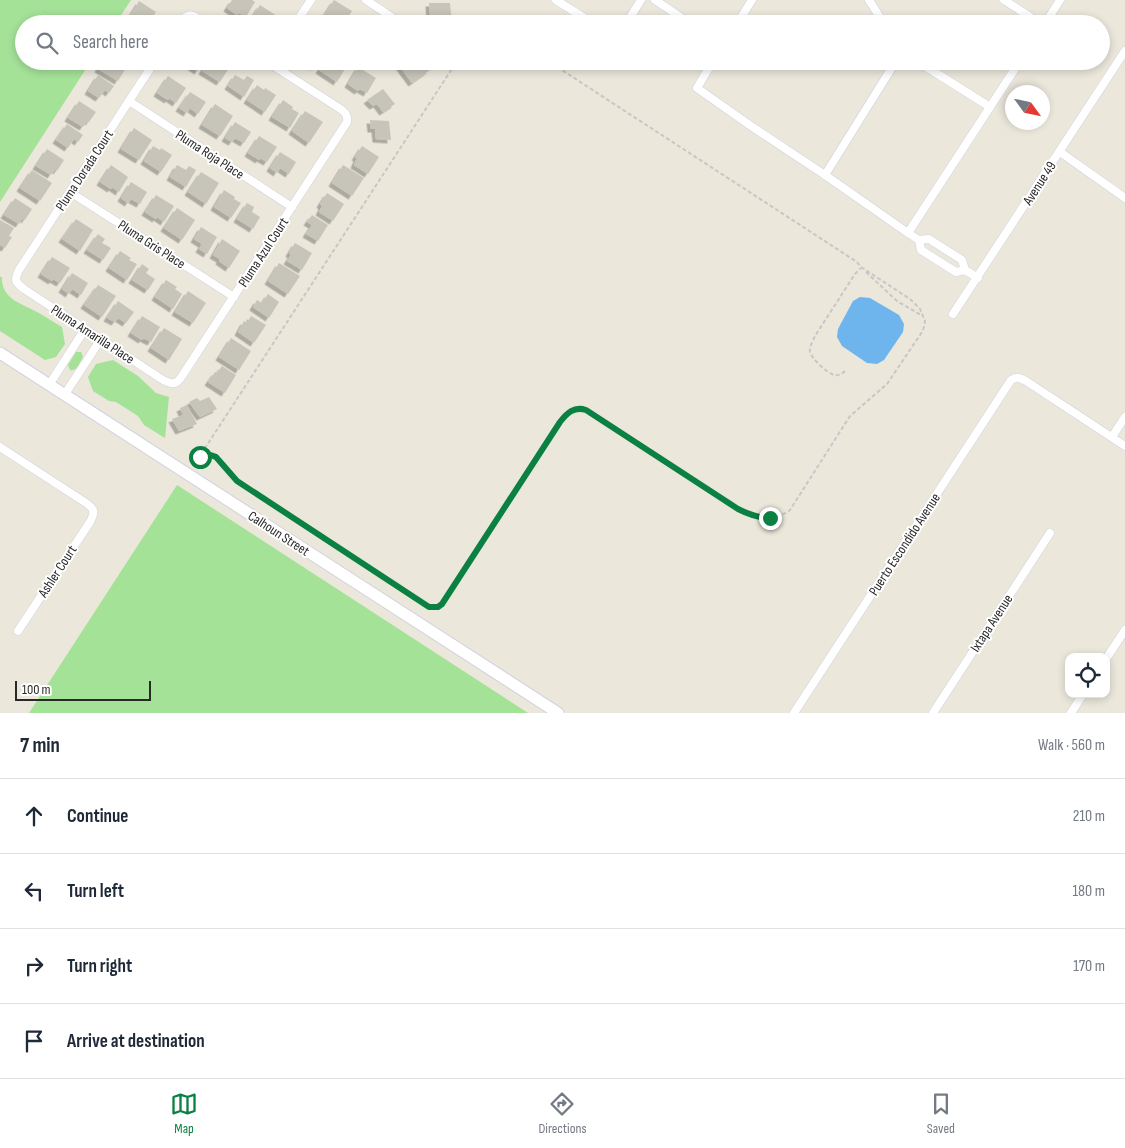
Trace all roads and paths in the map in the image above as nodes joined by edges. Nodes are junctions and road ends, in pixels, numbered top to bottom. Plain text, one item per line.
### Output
1 (311, 0) edge
2 (366, 0) edge
3 (556, 0) edge
4 (641, 0) edge
5 (655, 0) edge
6 (752, 0) edge
7 (1004, 0) edge
8 (1060, 0) edge
9 (870, 1) edge
10 (301, 15) edge
11 (388, 15) edge
12 (580, 15) edge
13 (632, 15) edge
14 (678, 15) edge
15 (742, 15) edge
16 (879, 15) edge
17 (1027, 15) edge
18 (1051, 15) edge
19 (1125, 51) edge
20 (149, 70) edge
21 (281, 70) edge
22 (451, 70) edge
23 (562, 70) edge
24 (708, 70) edge
25 (890, 70) edge
26 (931, 70) edge
27 (1014, 70) edge
28 (129, 101) junction
29 (990, 107) junction
30 (1060, 152) junction
31 (825, 175) junction
32 (70, 192) junction
33 (1125, 198) edge
34 (292, 207) junction
35 (908, 233) junction
36 (919, 240) junction
37 (944, 248) junction
38 (936, 260) junction
39 (861, 267) junction
40 (965, 270) junction
41 (978, 278) junction
42 (15, 281) joint
43 (234, 297) junction
44 (953, 314) dead end
45 (923, 316) junction
46 (85, 329) junction
47 (101, 339) junction
48 (0, 353) edge
49 (845, 371) dead end
50 (174, 384) joint
51 (49, 385) junction
52 (65, 394) junction
53 (1125, 417) edge
54 (1112, 437) junction
55 (1125, 446) edge
56 (0, 448) edge
57 (1050, 533) dead end
58 (1125, 630) edge
59 (18, 631) dead end
60 (1110, 653) edge
61 (1080, 698) edge
62 (558, 713) edge
63 (794, 713) edge
64 (933, 713) edge
65 (1071, 713) edge

1 - 10 street
2 - 11 street
3 - 12 street
4 - 13 street
5 - 14 street
6 - 15 street
7 - 17 street
8 - 18 street
9 - 16 street
19 - 30 street, Avenue 49
20 - 28 street, Pluma Dorada Court
21 - 34 street, Pluma Azul Court
22 - 45 path
23 - 39 path
24 - 31 street
25 - 31 street
26 - 29 street
27 - 29 street
28 - 32 street, Pluma Dorada Court
28 - 34 street, Pluma Roja Place
29 - 35 street
30 - 33 street
30 - 41 street, Avenue 49
31 - 35 street
32 - 42 street, Pluma Dorada Court
32 - 43 street, Pluma Gris Place
34 - 43 street, Pluma Azul Court
35 - 36 street
36 - 37 street
36 - 38 street
37 - 38 street
37 - 40 street
38 - 40 street
39 - 45 path
39 - 45 path
39 - 49 path
40 - 41 street
41 - 44 street, Avenue 49
42 - 46 street, Pluma Amarilla Place
43 - 50 street, Pluma Azul Court
46 - 47 street, Pluma Amarilla Place
46 - 51 street
47 - 50 street, Pluma Amarilla Place
47 - 52 street
48 - 51 street, Calhoun Street
51 - 52 street, Calhoun Street
52 - 62 street, Calhoun Street
53 - 54 street
54 - 55 street
54 - 63 street, Puerto Escondido Avenue
56 - 59 street, Ashler Court
57 - 64 street, Ixtapa Avenue
58 - 60 street
61 - 65 street

